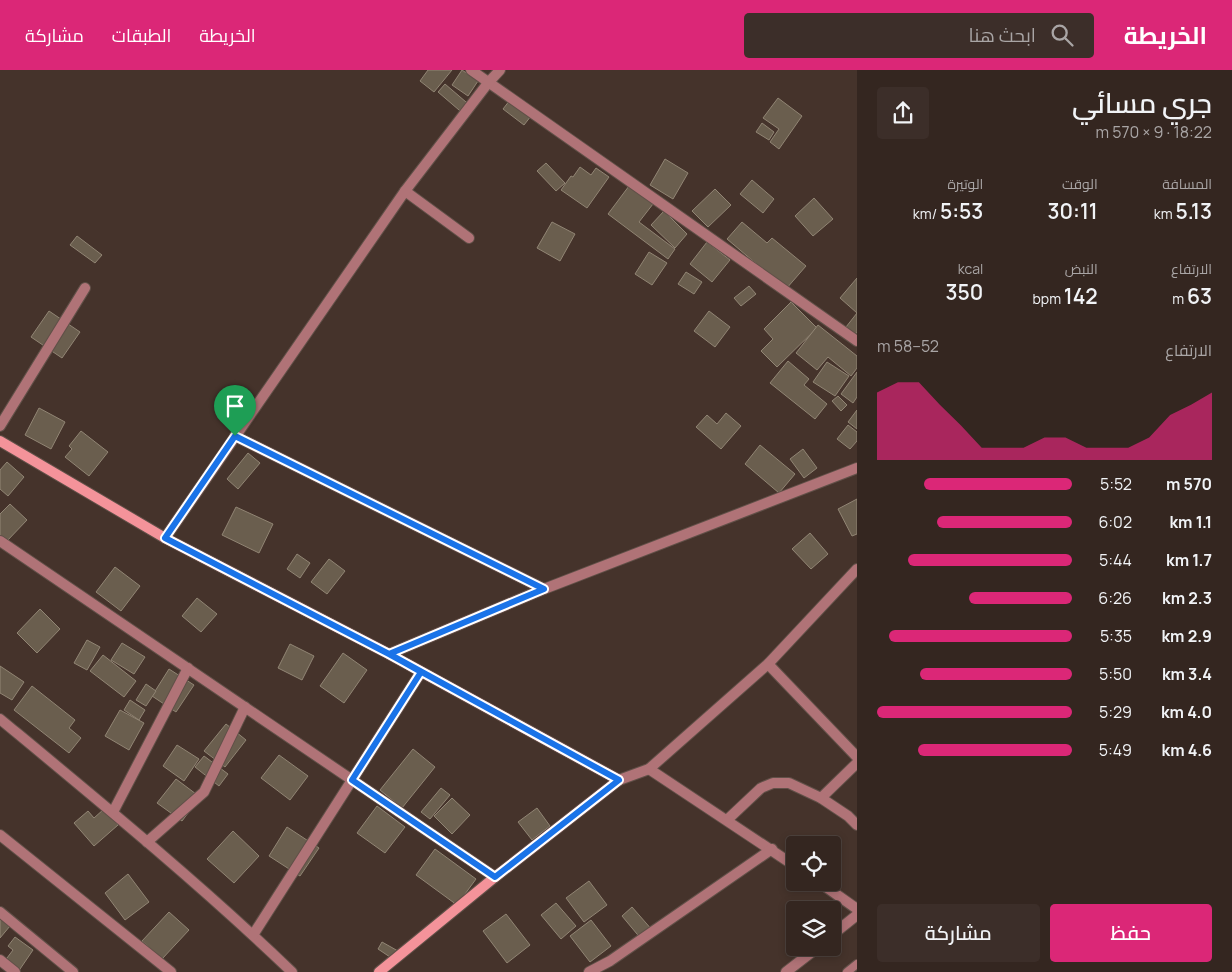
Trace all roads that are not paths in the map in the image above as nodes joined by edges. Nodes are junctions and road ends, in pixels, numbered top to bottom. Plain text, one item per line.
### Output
1 (471, 70) edge
2 (500, 70) edge
3 (488, 82) junction
4 (405, 191) junction
5 (469, 238) dead end
6 (85, 288) dead end
7 (857, 340) edge
8 (0, 426) edge
9 (235, 436) junction
10 (0, 441) edge
11 (857, 468) edge
12 (165, 538) junction
13 (0, 541) edge
14 (857, 569) edge
15 (544, 589) junction
16 (389, 654) junction
17 (768, 664) junction
18 (188, 668) junction
19 (421, 672) junction
20 (245, 707) junction
21 (0, 719) edge
22 (857, 757) edge
23 (857, 763) edge
24 (649, 769) junction
25 (352, 780) junction
26 (619, 780) junction
27 (821, 798) junction
28 (113, 812) junction
29 (727, 820) junction
30 (857, 824) edge
31 (0, 835) edge
32 (147, 842) junction
33 (772, 849) junction
34 (786, 859) edge
35 (495, 877) junction
36 (832, 891) edge
37 (857, 909) edge
38 (0, 912) edge
39 (857, 915) edge
40 (841, 927) edge
41 (253, 935) junction
42 (806, 956) edge
43 (0, 960) edge
44 (857, 964) edge
45 (15, 972) edge
46 (73, 972) edge
47 (171, 972) edge
48 (292, 972) edge
49 (379, 972) edge
50 (589, 972) edge
51 (786, 972) edge
52 (847, 972) edge

1 - 3 street
2 - 3 street
3 - 4 street
3 - 7 street
4 - 5 street
4 - 9 street
6 - 8 street
9 - 12 street
9 - 15 street
10 - 12 street
11 - 15 street
12 - 16 street
13 - 18 street
14 - 17 street
15 - 16 street
16 - 19 street
17 - 22 street
17 - 24 street
18 - 20 street
18 - 28 street
19 - 25 street
19 - 26 street
20 - 25 street
20 - 32 street
21 - 28 street
23 - 27 street
24 - 26 street
24 - 29 street
25 - 35 street
25 - 41 street
26 - 35 street
27 - 29 street
27 - 30 street
28 - 32 street
29 - 33 street
31 - 47 street
32 - 41 street
33 - 34 street
33 - 50 street
35 - 49 street
36 - 37 street
38 - 46 street
39 - 40 street
41 - 48 street
42 - 51 street
43 - 45 street
44 - 52 lane

